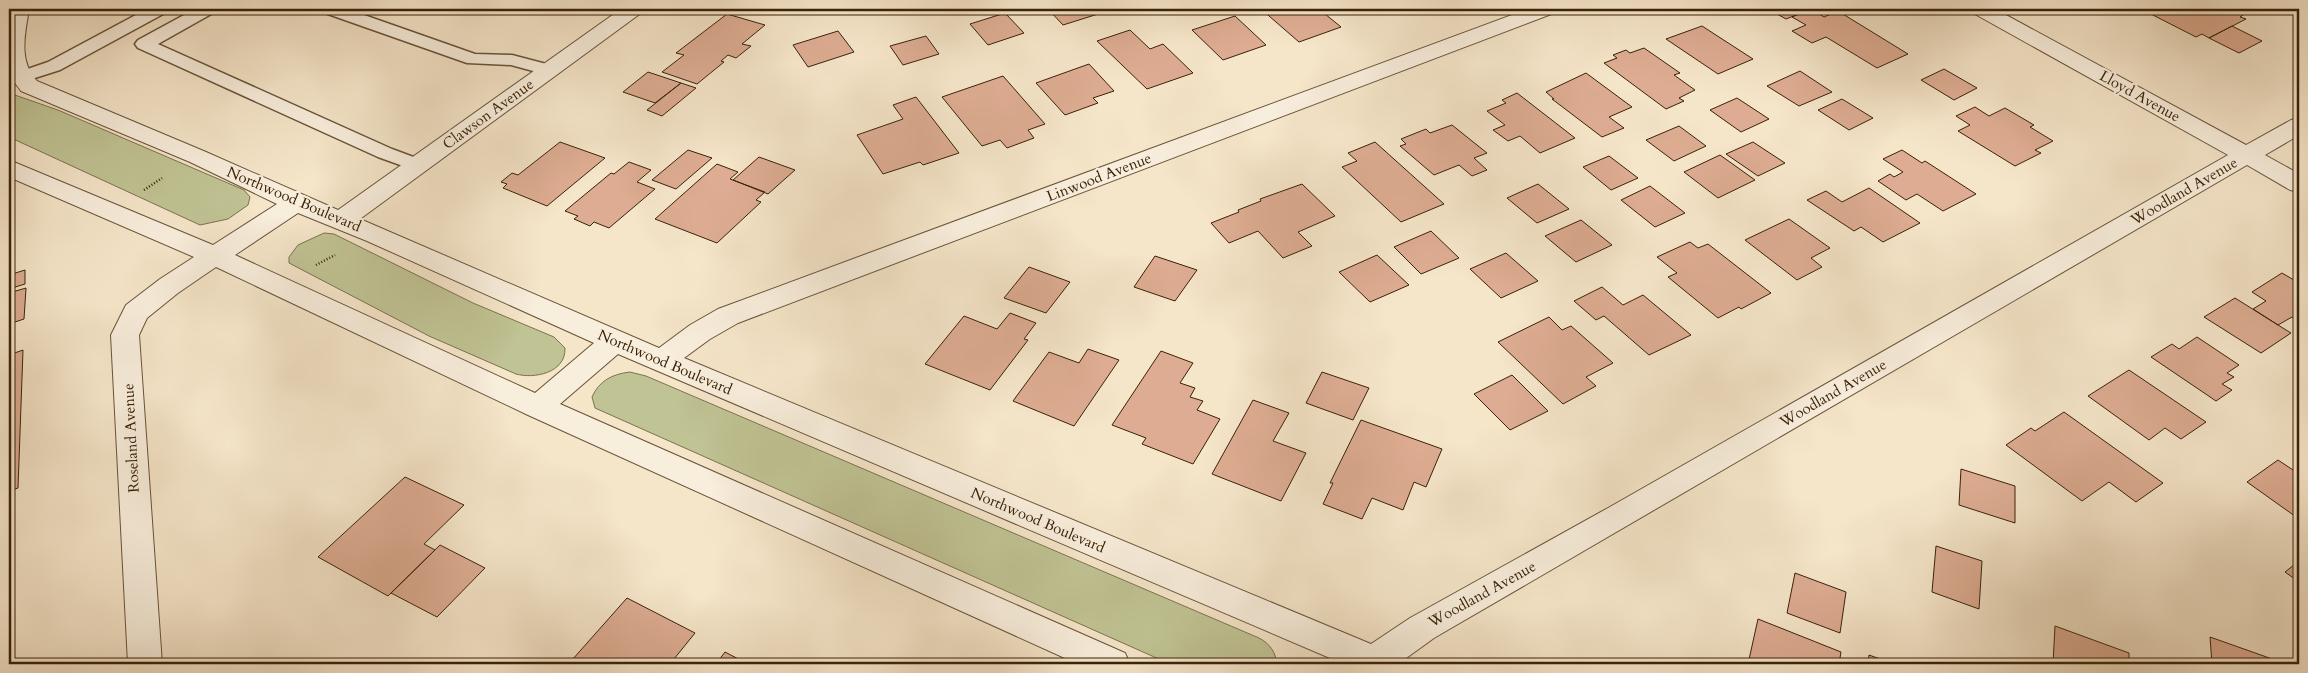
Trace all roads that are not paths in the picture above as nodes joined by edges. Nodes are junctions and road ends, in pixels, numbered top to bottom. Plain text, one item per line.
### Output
1 (159, 9) edge
2 (207, 9) edge
3 (331, 9) edge
4 (634, 9) edge
5 (1547, 9) edge
6 (1980, 9) edge
7 (14, 21) edge
8 (548, 70) junction
9 (19, 78) junction
10 (2299, 125) edge
11 (2246, 155) junction
12 (417, 165) junction
13 (9, 168) edge
14 (2299, 184) edge
15 (296, 203) junction
16 (342, 220) junction
17 (215, 256) junction
18 (615, 342) junction
19 (661, 361) junction
20 (538, 407) junction
21 (1374, 663) edge
22 (145, 664) edge
23 (1113, 664) edge

1 - 9 lane
2 - 12 lane
3 - 8 lane
4 - 8 street, Clawson Avenue
5 - 19 street, Linwood Avenue
6 - 11 street, Lloyd Avenue
7 - 9 street
8 - 12 street, Clawson Avenue
9 - 15 street, Northwood Boulevard
10 - 11 street, Woodland Avenue
11 - 14 street, Lloyd Avenue
11 - 21 street, Woodland Avenue
12 - 16 street, Clawson Avenue
13 - 17 street
15 - 16 street, Northwood Boulevard
15 - 17 street, Roseland Avenue
16 - 18 street, Northwood Boulevard
17 - 20 street
17 - 22 street, Roseland Avenue
18 - 19 street, Northwood Boulevard
18 - 20 street
19 - 21 street, Northwood Boulevard
20 - 23 street

